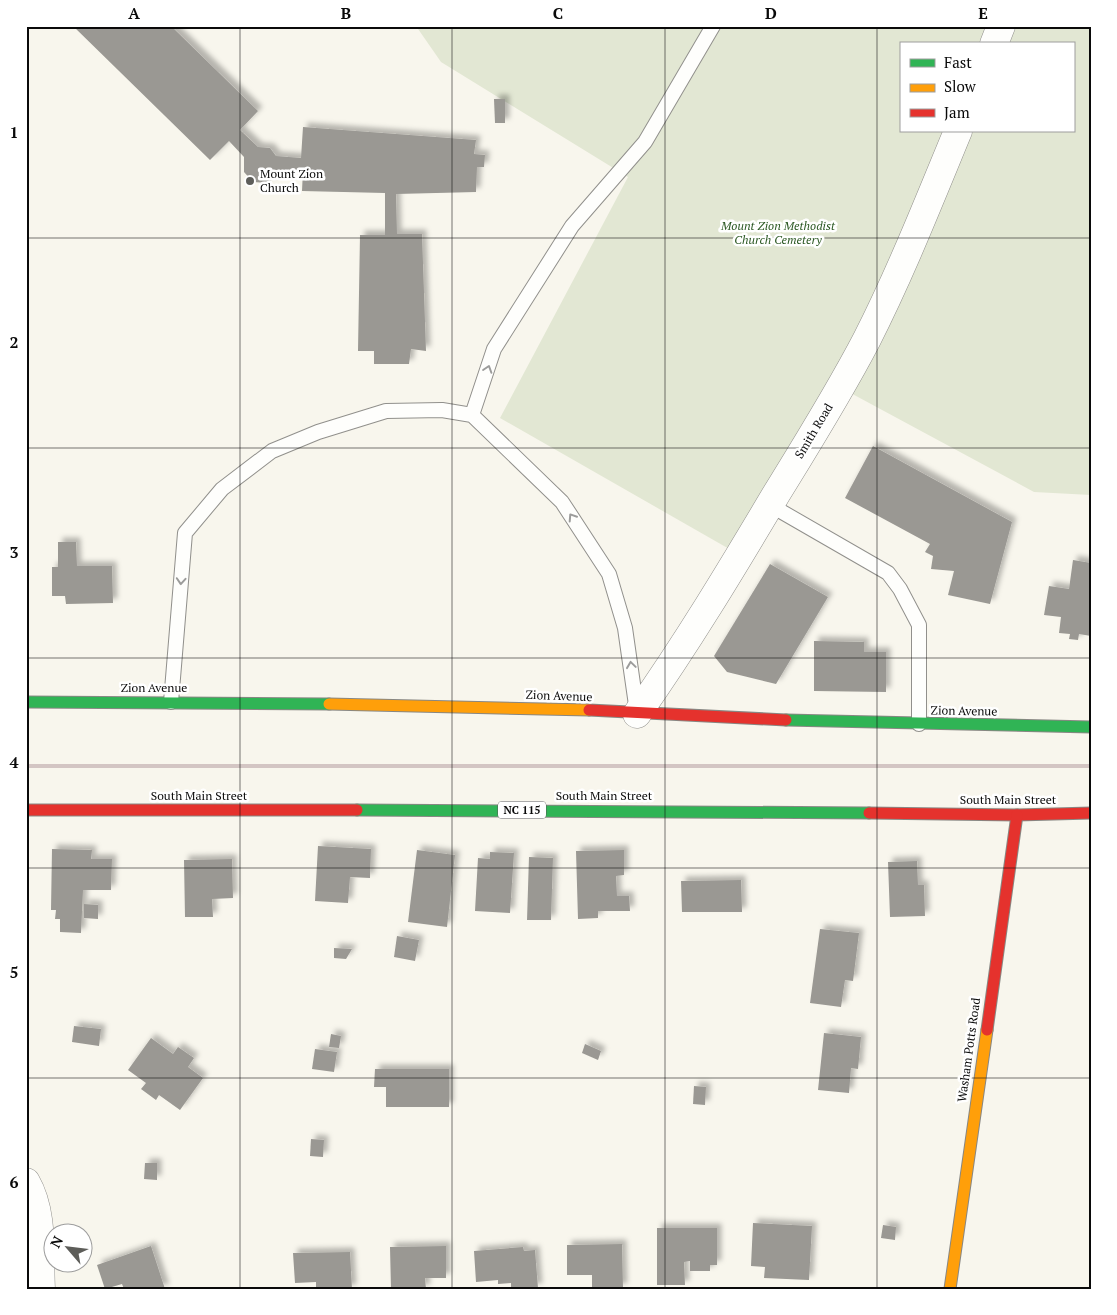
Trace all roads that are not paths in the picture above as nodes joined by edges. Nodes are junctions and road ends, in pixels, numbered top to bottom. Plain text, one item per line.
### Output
1 (713, 26) edge
2 (1001, 26) edge
3 (995, 42) edge
4 (958, 132) edge
5 (472, 416) junction
6 (770, 506) junction
7 (26, 702) edge
8 (171, 702) junction
9 (637, 714) junction
10 (919, 724) junction
11 (1091, 727) edge
12 (26, 810) edge
13 (1091, 813) edge
14 (1017, 815) junction
15 (26, 1182) edge
16 (41, 1289) edge
17 (950, 1289) edge

5 -> 1 lane
2 - 3 street
4 - 6 street, Smith Road
5 -> 8 lane
9 -> 5 lane
6 - 9 street, Smith Road
6 - 10 lane
7 - 8 street, Zion Avenue
8 - 9 street, Zion Avenue
9 - 10 street, Zion Avenue
10 - 11 street, Zion Avenue
12 - 14 street, South Main Street / NC 115
13 - 14 street, South Main Street / NC 115
14 - 17 street, Washam Potts Road
15 - 16 street

